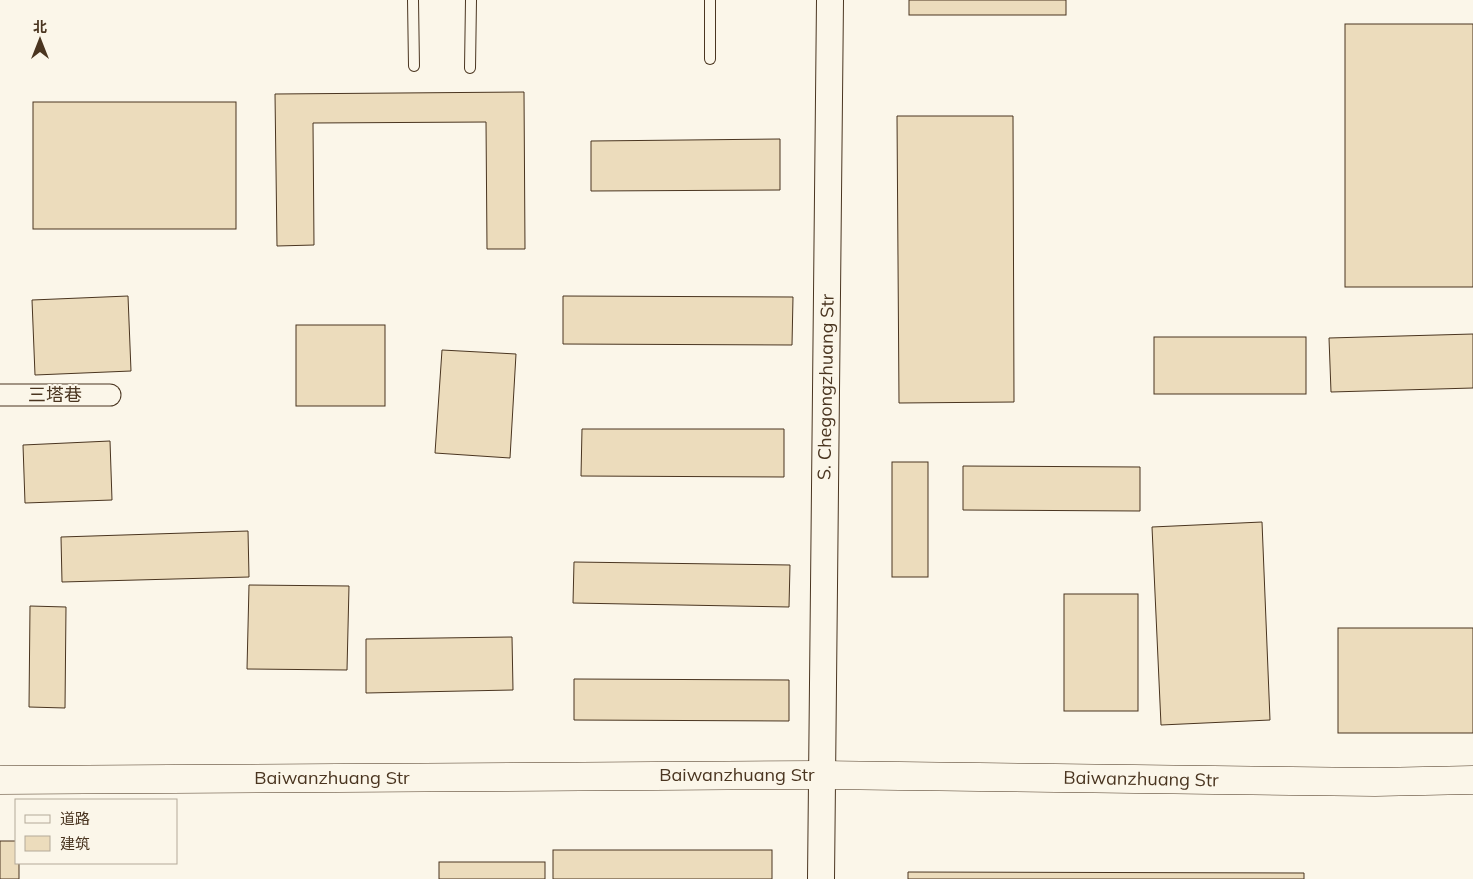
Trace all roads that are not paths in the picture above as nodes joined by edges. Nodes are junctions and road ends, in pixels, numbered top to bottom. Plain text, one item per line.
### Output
1 (413, 0) edge
2 (471, 0) edge
3 (710, 0) edge
4 (830, 0) edge
5 (710, 59) dead end
6 (414, 66) dead end
7 (470, 68) dead end
8 (0, 395) edge
9 (110, 395) dead end
10 (821, 775) junction
11 (0, 780) edge
12 (1473, 780) edge
13 (820, 879) edge

1 - 6 lane
2 - 7 lane
3 - 5 lane
4 - 10 street, S. Chegongzhuang Str
8 - 9 street, 三塔巷
10 - 11 main road, Baiwanzhuang Str
10 - 12 main road, Baiwanzhuang Str
10 - 13 street, S. Chegongzhuang Str

